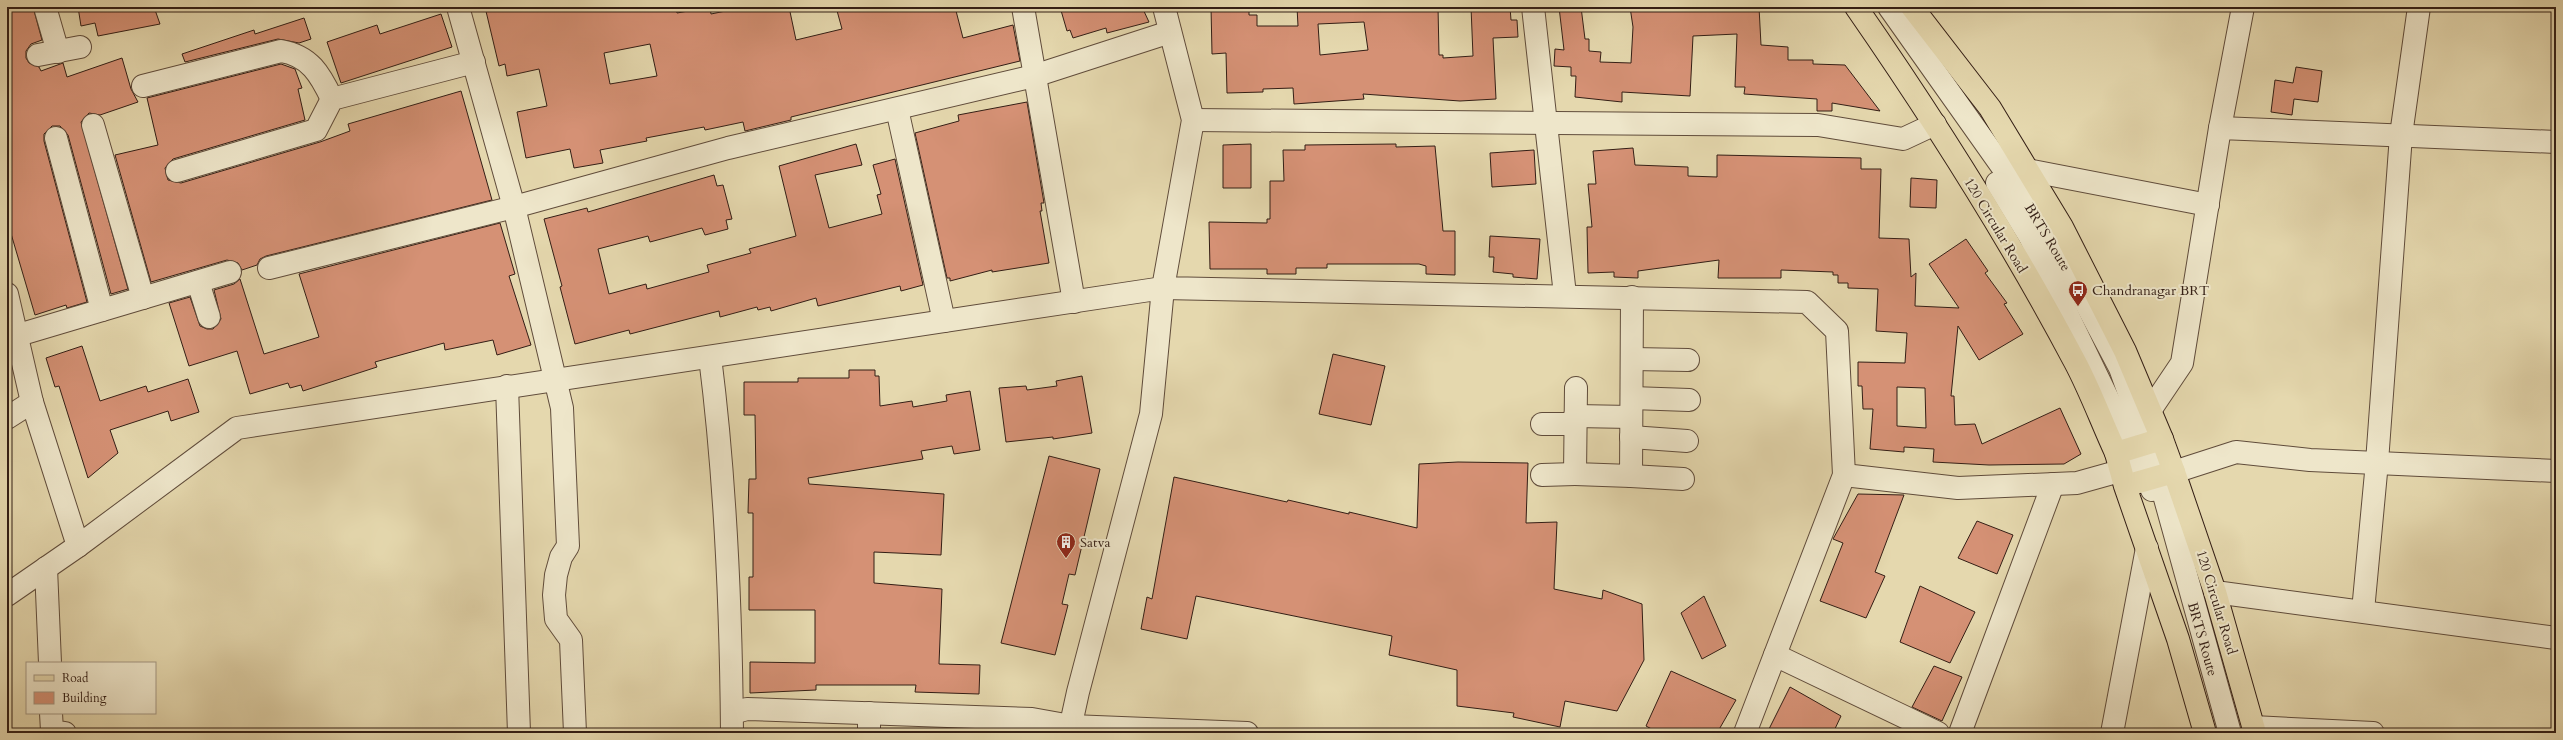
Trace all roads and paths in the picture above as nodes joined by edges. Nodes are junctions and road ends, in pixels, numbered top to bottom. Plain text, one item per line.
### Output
1 (45, 7) edge
2 (458, 7) edge
3 (1023, 7) edge
4 (1164, 7) edge
5 (1533, 7) edge
6 (1856, 7) edge
7 (1885, 7) edge
8 (1889, 7) edge
9 (1912, 7) edge
10 (2243, 7) edge
11 (2419, 7) edge
12 (1170, 32) junction
13 (1912, 40) junction
14 (80, 47) dead end
15 (474, 62) junction
16 (1034, 76) junction
17 (143, 86) dead end
18 (332, 99) junction
19 (897, 108) junction
20 (1193, 120) junction
21 (1547, 123) junction
22 (1935, 124) junction
23 (93, 125) dead end
24 (2220, 128) junction
25 (2401, 135) junction
26 (56, 138) dead end
27 (2556, 142) edge
28 (2027, 170) junction
29 (177, 171) dead end
30 (2208, 205) junction
31 (514, 207) junction
32 (269, 268) dead end
33 (230, 272) dead end
34 (198, 282) junction
35 (1163, 288) junction
36 (7, 294) edge
37 (1565, 295) junction
38 (1632, 297) junction
39 (143, 298) junction
40 (1074, 302) junction
41 (102, 310) junction
42 (209, 317) dead end
43 (944, 321) junction
44 (15, 336) junction
45 (710, 357) junction
46 (1633, 359) junction
47 (1688, 360) dead end
48 (554, 380) junction
49 (507, 386) junction
50 (1576, 388) dead end
51 (1689, 400) dead end
52 (32, 402) junction
53 (2152, 409) junction
54 (1632, 417) junction
55 (7, 418) edge
56 (1575, 420) junction
57 (1542, 424) dead end
58 (1687, 441) dead end
59 (2134, 457) junction
60 (2377, 462) junction
61 (2556, 471) edge
62 (1575, 474) junction
63 (1542, 475) dead end
64 (1844, 475) junction
65 (1631, 476) junction
66 (2160, 476) junction
67 (1683, 479) dead end
68 (2053, 484) junction
69 (78, 546) junction
70 (2147, 548) junction
71 (46, 568) junction
72 (2215, 592) junction
73 (7, 595) edge
74 (2363, 611) junction
75 (2556, 638) edge
76 (1775, 655) junction
77 (50, 662) edge
78 (732, 723) edge
79 (869, 723) edge
80 (1070, 729) edge
81 (2254, 730) edge
82 (519, 733) edge
83 (575, 733) edge
84 (1247, 733) edge
85 (1745, 733) edge
86 (1938, 733) edge
87 (1960, 733) edge
88 (2112, 733) edge
89 (2205, 733) edge
90 (2230, 733) edge
91 (2373, 733) edge

1 - 14 street
2 - 15 street
3 - 16 street
4 - 12 street
5 - 21 street
6 - 22 main road, 120 Circular Road
7 - 13 street, BRTS Route
8 - 13 street, BRTS Route
9 - 28 main road, 120 Circular Road
10 - 24 street
11 - 25 street
12 - 16 street
12 - 20 street
13 - 59 street, BRTS Route
15 - 18 street
15 - 31 street
16 - 19 street
16 - 40 street
17 - 18 street
18 - 29 street
19 - 31 street
19 - 43 street
20 - 21 street
20 - 35 street
21 - 22 street
21 - 37 street
22 - 59 main road, 120 Circular Road
23 - 39 street
24 - 25 street
24 - 30 street
25 - 27 street
25 - 60 street
26 - 41 street
28 - 30 street
28 - 53 main road, 120 Circular Road
30 - 53 street
31 - 32 street
31 - 48 street
33 - 34 street
34 - 39 street
34 - 42 street
35 - 37 street
35 - 40 street
35 - 80 street
36 - 44 street
37 - 38 street
38 - 46 street
38 - 64 street
39 - 41 street
40 - 43 street
41 - 44 street
43 - 45 street
44 - 52 street
45 - 48 street
45 - 78 street
46 - 47 street
46 - 54 street
48 - 49 street
48 - 83 street
49 - 69 street
49 - 82 street
50 - 56 street
51 - 54 street
52 - 55 street
52 - 69 street
53 - 59 main road, 120 Circular Road
54 - 56 street
54 - 58 street
54 - 65 street
56 - 57 street
56 - 62 street
59 - 66 main road, 120 Circular Road
59 - 66 main road
59 - 66 street, BRTS Route
59 - 68 street
59 - 70 main road, 120 Circular Road
60 - 61 street
60 - 66 street
60 - 74 street
62 - 63 street
62 - 65 street
64 - 68 street
64 - 76 street
65 - 67 street
66 - 72 main road, 120 Circular Road
66 - 90 street, BRTS Route
68 - 87 street
69 - 71 street
70 - 88 street
70 - 89 main road, 120 Circular Road
71 - 73 street
71 - 77 street
72 - 74 street
72 - 81 main road, 120 Circular Road
74 - 75 street
76 - 85 street
76 - 86 street
78 - 79 street
79 - 80 street
80 - 84 street
81 - 91 street

